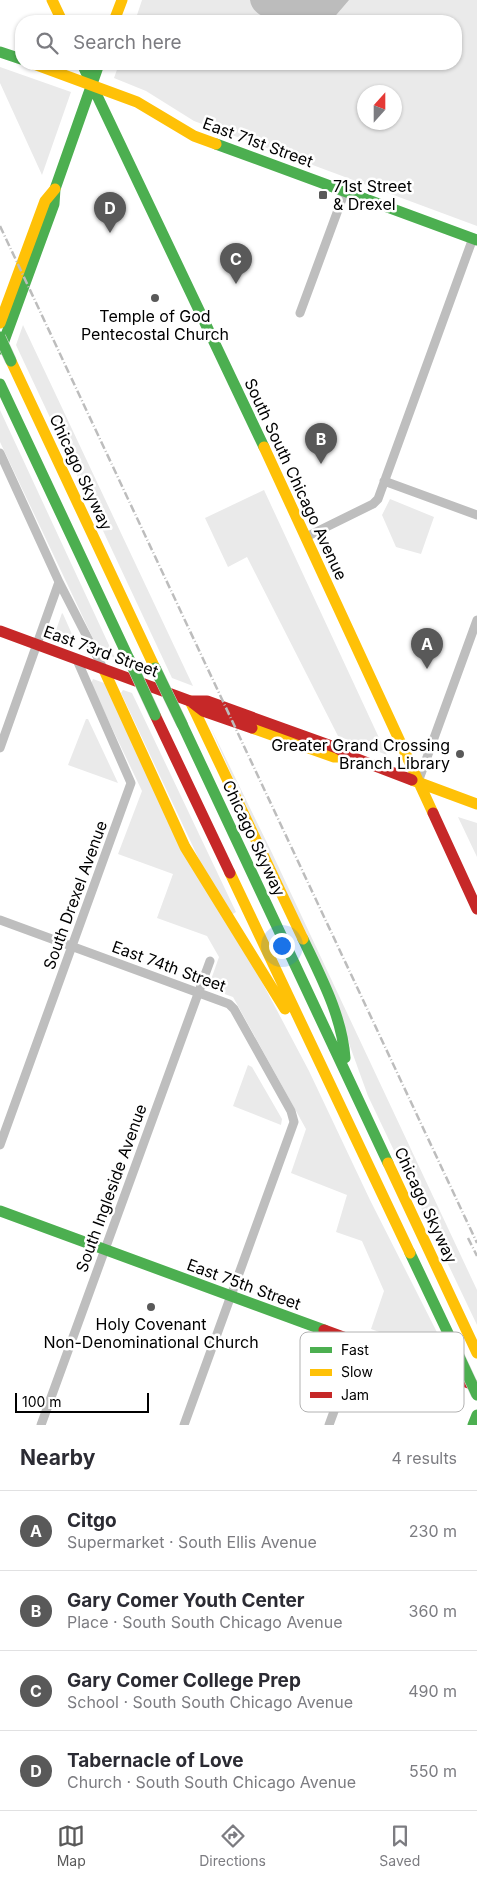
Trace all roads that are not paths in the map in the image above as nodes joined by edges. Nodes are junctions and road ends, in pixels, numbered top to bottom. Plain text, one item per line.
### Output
1 (52, 0) edge
2 (122, 0) edge
3 (59, 15) edge
4 (116, 15) edge
5 (0, 52) edge
6 (15, 58) edge
7 (51, 70) edge
8 (85, 70) edge
9 (97, 70) edge
10 (92, 84) junction
11 (54, 189) junction
12 (345, 191) junction
13 (475, 239) edge
14 (300, 313) dead end
15 (0, 323) edge
16 (0, 337) edge
17 (0, 352) edge
18 (1, 386) edge
19 (0, 454) edge
20 (384, 481) junction
21 (477, 515) edge
22 (306, 537) junction
23 (59, 582) junction
24 (477, 620) edge
25 (0, 632) edge
26 (37, 645) junction
27 (77, 660) junction
28 (104, 670) junction
29 (190, 701) junction
30 (0, 748) edge
31 (418, 782) junction
32 (477, 804) edge
33 (477, 909) edge
34 (0, 920) edge
35 (72, 947) junction
36 (210, 961) dead end
37 (198, 993) junction
38 (305, 1032) junction
39 (346, 1072) junction
40 (0, 1145) edge
41 (0, 1211) edge
42 (105, 1249) junction
43 (231, 1296) junction
44 (329, 1332) edge
45 (448, 1332) edge
46 (475, 1349) edge
47 (464, 1367) edge
48 (464, 1381) edge
49 (477, 1386) edge
50 (477, 1395) edge
51 (334, 1412) edge
52 (477, 1415) edge
53 (41, 1425) edge
54 (184, 1425) edge
55 (329, 1425) edge
56 (473, 1425) edge

1 - 3 main road
2 - 4 main road
5 - 6 main road
7 - 10 main road, East 71st Street
8 - 10 main road, South South Chicago Avenue
9 - 10 main road
10 - 11 main road
10 - 12 main road, East 71st Street
10 - 22 main road, South South Chicago Avenue
11 - 15 main road
11 - 17 main road
12 - 13 main road, East 71st Street
12 - 14 street
13 - 20 street
16 - 39 main road, Chicago Skyway, bridge
18 - 38 main road, bridge
19 - 23 street
20 - 21 street
20 - 22 street
22 - 31 main road, South South Chicago Avenue
23 - 26 street
23 - 28 street
24 - 31 street
25 - 26 main road, East 73rd Street
26 - 27 main road, East 73rd Street
26 - 30 street
27 - 28 main road, East 73rd Street
27 - 35 street, South Drexel Avenue
28 - 29 main road, East 73rd Street
28 - 38 main road
29 - 31 main road, East 73rd Street
29 - 39 main road
31 - 32 main road, East 73rd Street
31 - 33 main road, South South Chicago Avenue
34 - 35 street, East 74th Street
35 - 37 street, East 74th Street
35 - 40 street, South Drexel Avenue
36 - 37 street, South Ingleside Avenue
37 - 42 street, South Ingleside Avenue
37 - 43 street, East 74th Street
38 - 45 main road, bridge
39 - 46 main road, Chicago Skyway
41 - 42 main road, East 75th Street
42 - 43 main road, East 75th Street
42 - 53 street, South Ingleside Avenue
43 - 44 main road, East 75th Street
43 - 54 street
47 - 50 main road, bridge
48 - 49 main road, East 75th Street
51 - 55 street
52 - 56 main road

